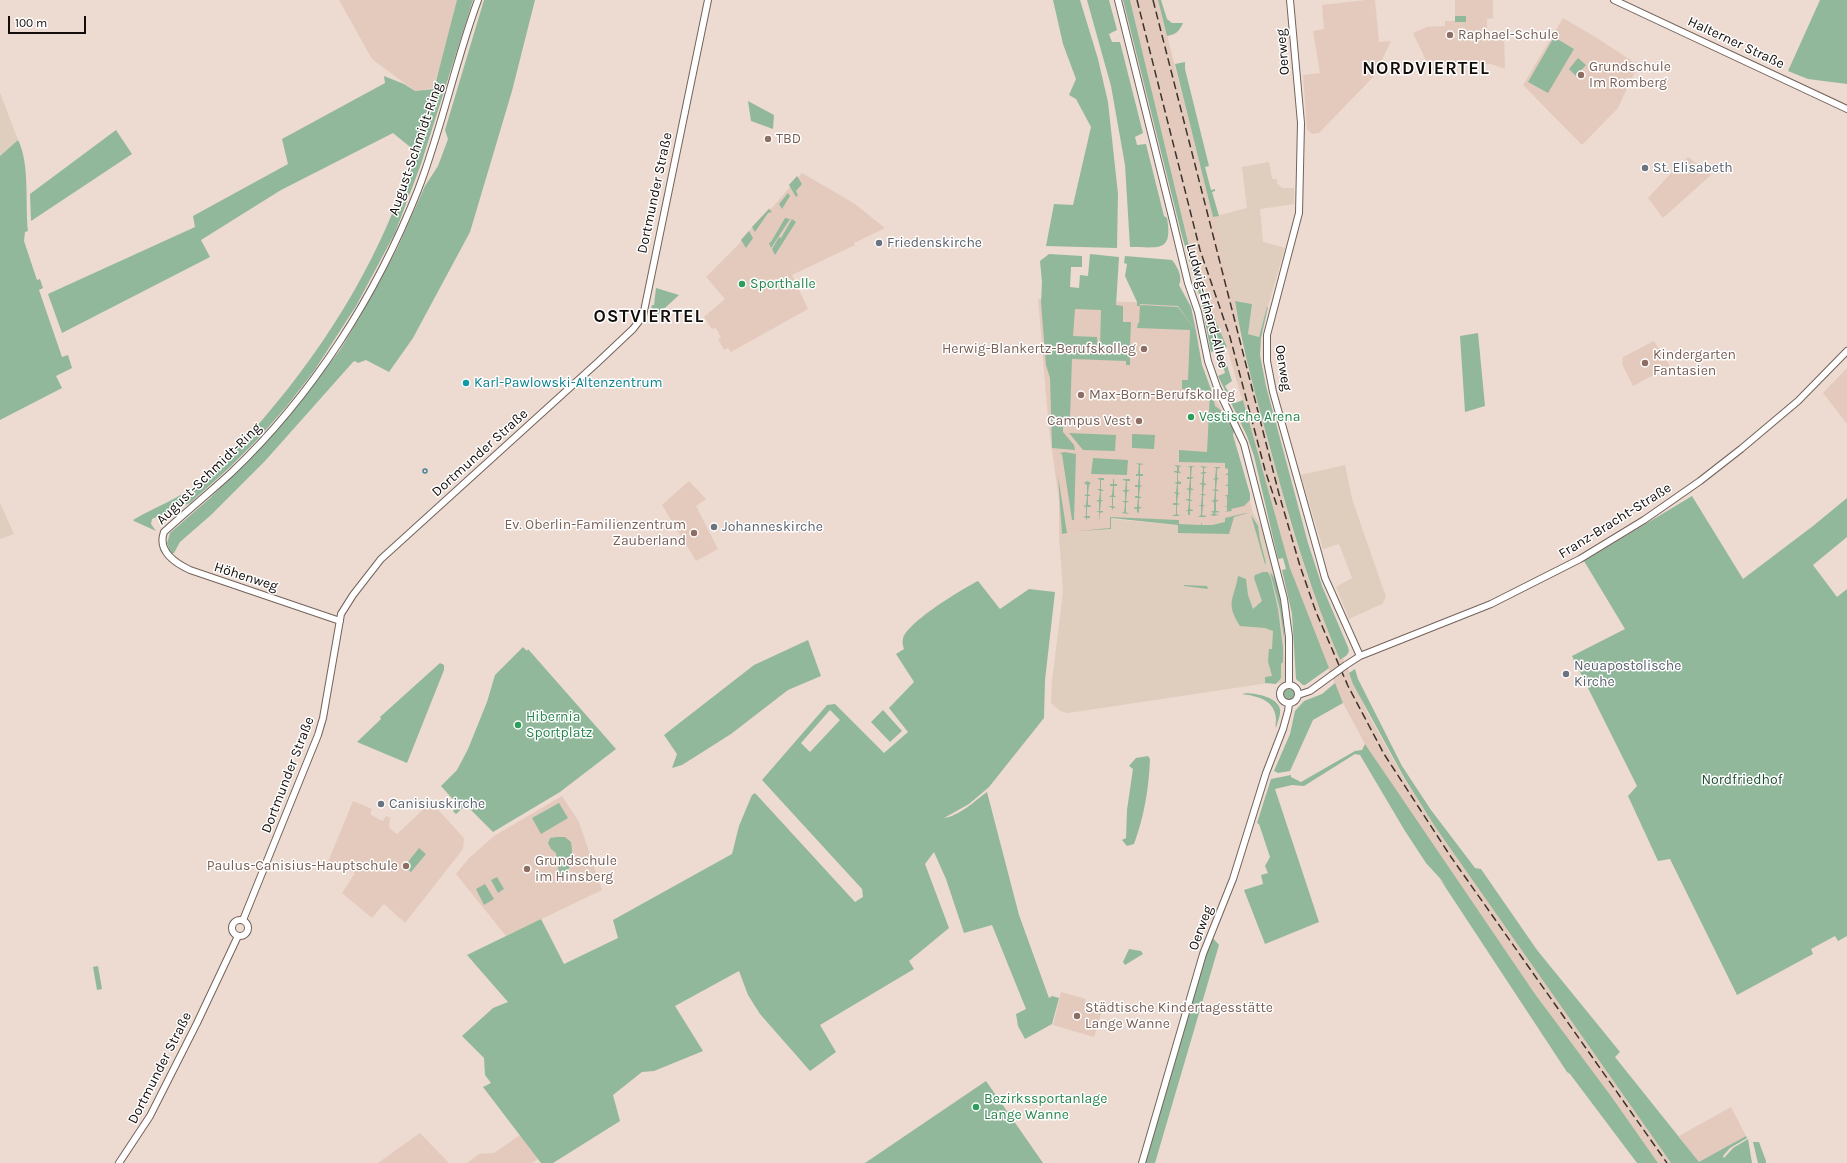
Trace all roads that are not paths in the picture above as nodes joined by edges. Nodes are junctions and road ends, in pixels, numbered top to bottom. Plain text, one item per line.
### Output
1 (478, 0) edge
2 (708, 0) edge
3 (1118, 0) edge
4 (1290, 0) edge
5 (1614, 0) edge
6 (1847, 109) edge
7 (1847, 351) edge
8 (163, 537) joint
9 (340, 621) junction
10 (1360, 656) junction
11 (1288, 685) junction
12 (1298, 694) junction
13 (1288, 704) junction
14 (243, 920) junction
15 (238, 936) junction
16 (119, 1163) edge
17 (1142, 1163) edge

1 - 8 main road, August-Schmidt-Ring
2 - 9 main road, Dortmunder Straße
3 - 11 main road, Ludwig-Erhard-Allee
4 - 10 main road, Oerweg
5 - 6 main road, Halterner Straße
7 - 10 main road, Franz-Bracht-Straße
8 - 9 main road, Höhenweg
9 - 14 main road, Dortmunder Straße
10 - 12 main road, bridge
11 - 12 main road
11 - 13 main road
12 - 13 main road
13 - 17 main road, Oerweg
14 - 15 main road, Dortmunder Straße
14 - 15 main road, Dortmunder Straße
15 - 16 main road, Dortmunder Straße

